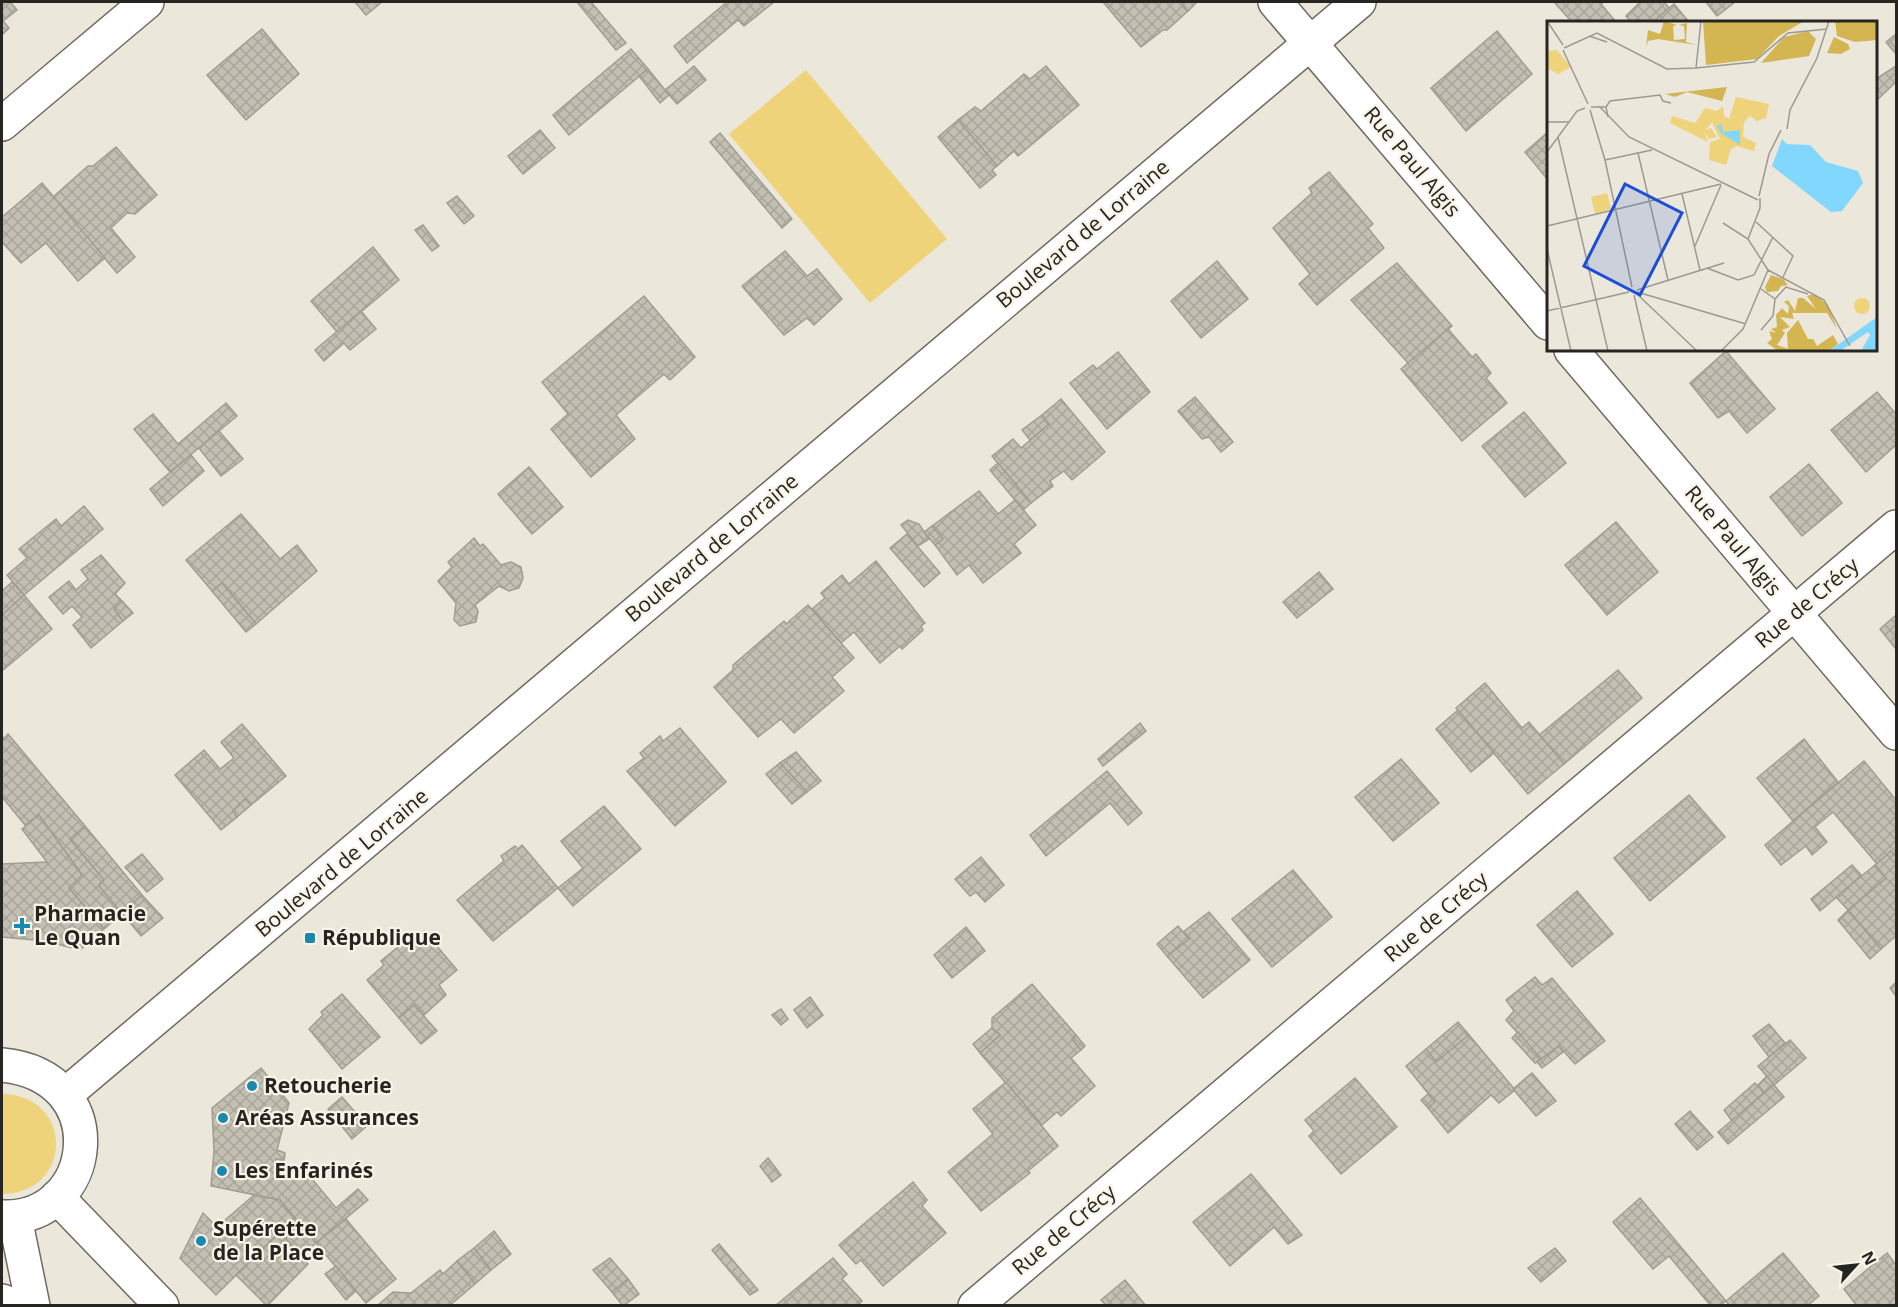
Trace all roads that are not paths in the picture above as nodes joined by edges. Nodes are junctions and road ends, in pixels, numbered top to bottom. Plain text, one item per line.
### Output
1 (147, 2) edge
2 (1275, 2) edge
3 (1359, 2) edge
4 (1311, 43) junction
5 (2, 124) edge
6 (1547, 322) edge
7 (1572, 351) edge
8 (1896, 527) edge
9 (1795, 614) junction
10 (1896, 733) edge
11 (2, 1065) edge
12 (65, 1095) junction
13 (57, 1197) junction
14 (8, 1217) edge
15 (2, 1301) edge
16 (16, 1305) edge
17 (33, 1305) edge
18 (162, 1305) edge
19 (975, 1305) edge

1 - 5 street
2 - 4 street, Rue Paul Algis
3 - 4 street, Boulevard de Lorraine
4 - 6 street, Rue Paul Algis
4 - 12 street, Boulevard de Lorraine
7 - 9 street, Rue Paul Algis
8 - 9 street, Rue de Crécy
9 - 10 street, Rue Paul Algis
9 - 19 street, Rue de Crécy
11 - 12 street
12 - 13 street
13 - 14 street
13 - 18 street
14 - 17 street
15 - 16 street

